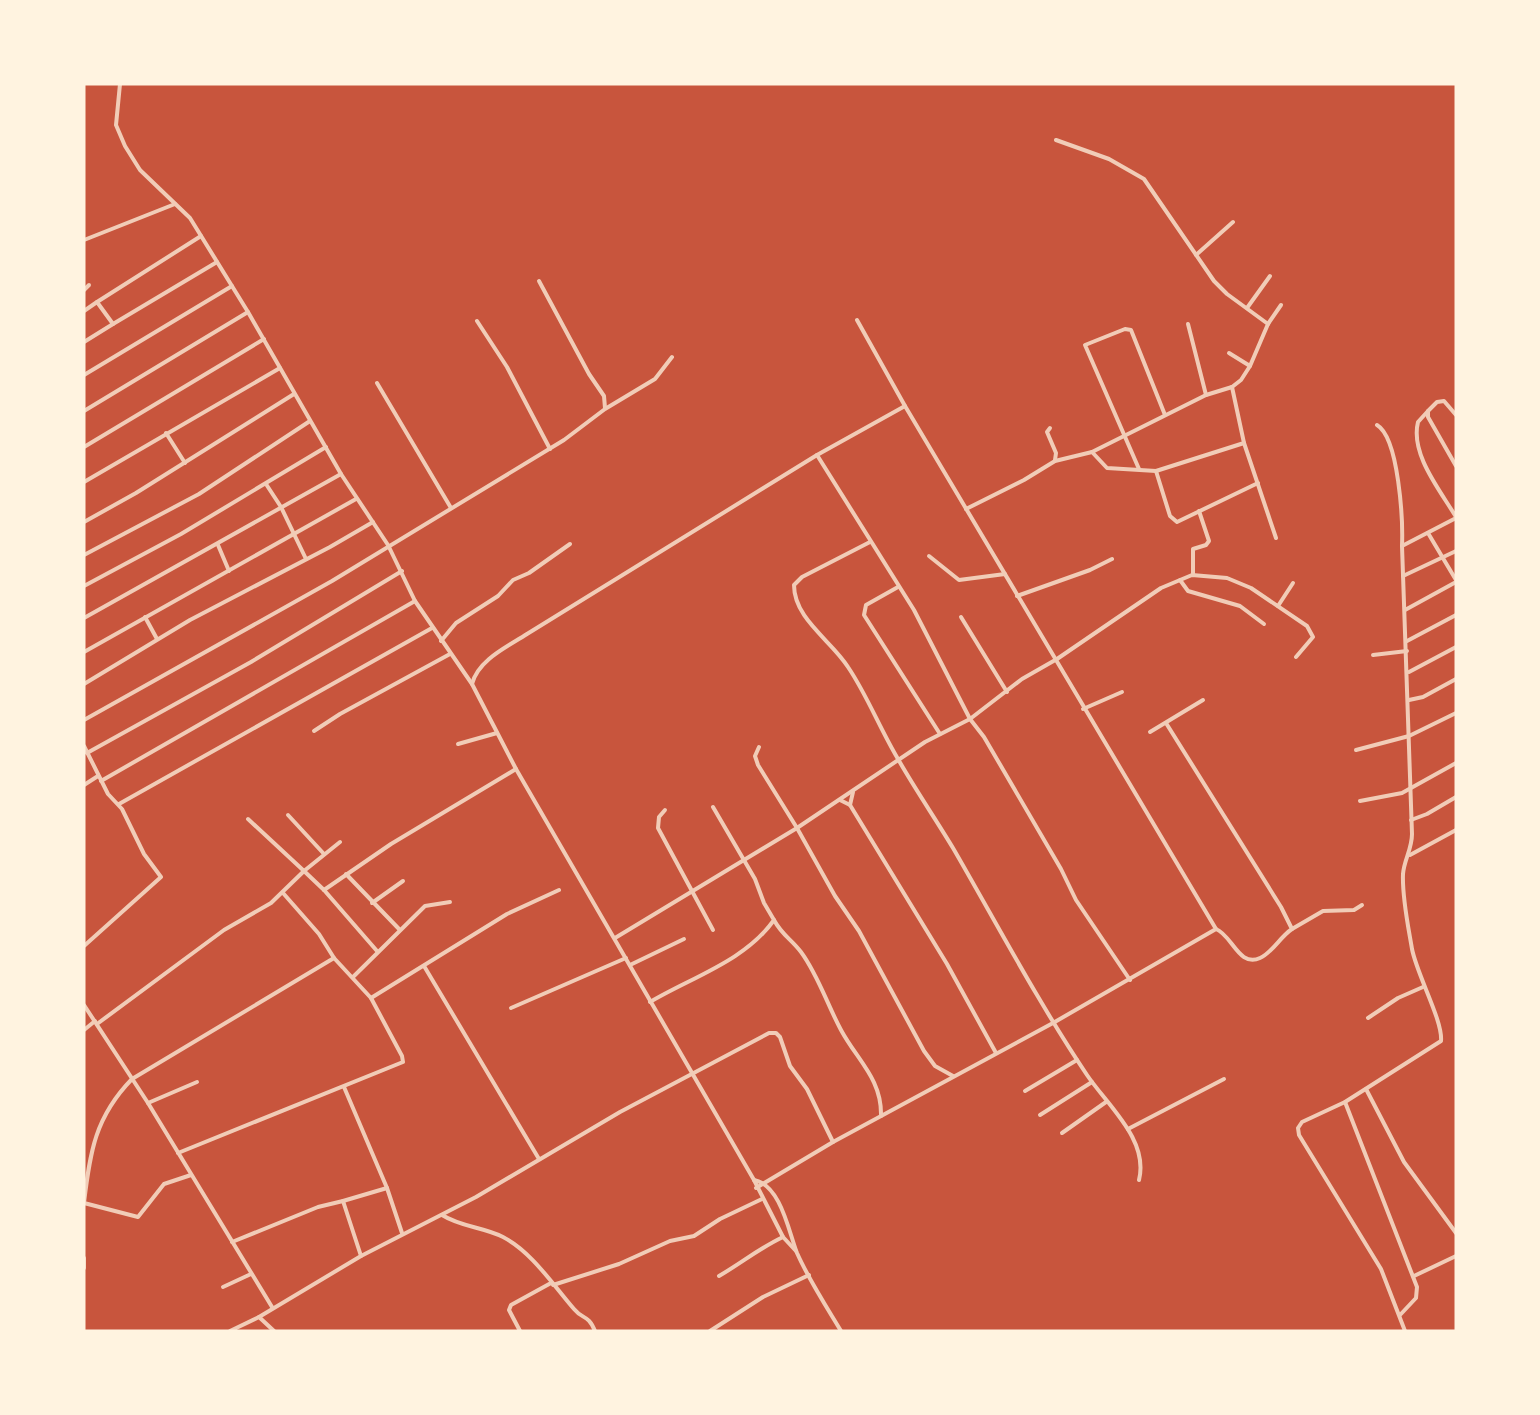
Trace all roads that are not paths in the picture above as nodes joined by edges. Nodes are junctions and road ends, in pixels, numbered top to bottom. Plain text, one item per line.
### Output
1 (120, 84) edge
2 (1056, 140) dead end
3 (176, 204) junction
4 (1233, 222) dead end
5 (201, 236) junction
6 (84, 240) edge
7 (1196, 255) junction
8 (217, 262) junction
9 (1270, 276) dead end
10 (539, 281) dead end
11 (89, 285) dead end
12 (232, 286) junction
13 (84, 290) edge
14 (97, 302) junction
15 (1281, 305) dead end
16 (1247, 308) junction
17 (85, 309) edge
18 (248, 312) junction
19 (857, 320) dead end
20 (477, 321) dead end
21 (113, 324) junction
22 (1188, 324) dead end
23 (1268, 324) junction
24 (264, 339) junction
25 (84, 342) edge
26 (1229, 352) dead end
27 (672, 357) dead end
28 (1250, 366) junction
29 (280, 368) junction
30 (84, 375) edge
31 (377, 382) dead end
32 (1232, 387) junction
33 (294, 394) junction
34 (1206, 395) junction
35 (905, 406) junction
36 (605, 409) junction
37 (84, 411) edge
38 (1428, 411) junction
39 (1165, 415) junction
40 (1456, 416) edge
41 (310, 421) junction
42 (1377, 425) dead end
43 (1050, 428) dead end
44 (166, 433) junction
45 (1126, 436) junction
46 (1244, 443) junction
47 (84, 447) edge
48 (326, 447) junction
49 (550, 448) junction
50 (1092, 452) junction
51 (817, 456) junction
52 (1055, 461) junction
53 (185, 463) junction
54 (1456, 466) edge
55 (1139, 469) junction
56 (1156, 471) junction
57 (340, 474) junction
58 (84, 482) edge
59 (1258, 483) junction
60 (266, 484) junction
61 (356, 498) junction
62 (281, 507) junction
63 (451, 508) junction
64 (966, 509) junction
65 (1199, 511) junction
66 (1456, 518) edge
67 (84, 522) edge
68 (373, 522) junction
69 (1428, 532) junction
70 (293, 534) junction
71 (1276, 538) dead end
72 (870, 542) junction
73 (570, 544) dead end
74 (218, 545) junction
75 (388, 545) junction
76 (1402, 546) junction
77 (1456, 551) edge
78 (84, 555) edge
79 (929, 556) dead end
80 (1443, 558) junction
81 (306, 559) junction
82 (1112, 559) dead end
83 (229, 571) junction
84 (402, 571) junction
85 (1005, 574) junction
86 (1192, 575) junction
87 (1403, 576) junction
88 (1180, 580) junction
89 (1456, 581) edge
90 (1293, 582) dead end
91 (84, 586) edge
92 (898, 587) junction
93 (1017, 596) junction
94 (415, 601) junction
95 (1278, 606) junction
96 (1405, 610) junction
97 (1456, 615) edge
98 (145, 617) junction
99 (961, 617) dead end
100 (84, 618) edge
101 (1263, 624) dead end
102 (432, 628) junction
103 (157, 639) junction
104 (441, 641) junction
105 (1407, 641) junction
106 (1456, 647) edge
107 (1407, 651) junction
108 (84, 652) edge
109 (450, 654) junction
110 (1373, 655) dead end
111 (1296, 657) dead end
112 (1056, 659) junction
113 (1408, 672) junction
114 (474, 673) junction
115 (465, 674) junction
116 (1456, 679) edge
117 (84, 684) edge
118 (472, 684) junction
119 (1007, 692) junction
120 (1122, 692) dead end
121 (1203, 700) dead end
122 (1409, 700) junction
123 (1083, 710) junction
124 (1456, 713) edge
125 (970, 718) junction
126 (84, 720) edge
127 (1166, 723) junction
128 (314, 731) dead end
129 (1150, 732) dead end
130 (497, 733) junction
131 (940, 734) junction
132 (1409, 736) junction
133 (458, 744) dead end
134 (84, 746) edge
135 (759, 747) dead end
136 (1356, 750) dead end
137 (87, 753) junction
138 (905, 756) junction
139 (899, 761) junction
140 (1456, 763) edge
141 (516, 769) junction
142 (904, 769) junction
143 (100, 778) junction
144 (84, 785) edge
145 (1411, 789) junction
146 (853, 792) junction
147 (1456, 797) edge
148 (840, 800) junction
149 (1360, 801) dead end
150 (118, 804) junction
151 (850, 805) junction
152 (713, 807) dead end
153 (665, 810) dead end
154 (288, 815) dead end
155 (248, 819) dead end
156 (1412, 820) junction
157 (797, 828) junction
158 (1456, 830) edge
159 (340, 842) dead end
160 (324, 854) junction
161 (1409, 856) junction
162 (743, 860) junction
163 (304, 871) junction
164 (346, 874) junction
165 (403, 880) dead end
166 (324, 890) junction
167 (559, 890) dead end
168 (690, 892) junction
169 (283, 893) junction
170 (450, 902) dead end
171 (372, 903) junction
172 (1362, 905) dead end
173 (774, 920) junction
174 (399, 929) junction
175 (1216, 929) junction
176 (1292, 929) junction
177 (713, 930) dead end
178 (615, 938) junction
179 (684, 939) dead end
180 (84, 946) edge
181 (377, 951) junction
182 (334, 958) junction
183 (626, 958) junction
184 (630, 965) junction
185 (423, 966) junction
186 (353, 977) junction
187 (1130, 980) junction
188 (1423, 987) junction
189 (371, 998) junction
190 (650, 1002) junction
191 (84, 1005) edge
192 (512, 1008) dead end
193 (1368, 1018) dead end
194 (96, 1022) junction
195 (1053, 1023) junction
196 (84, 1030) edge
197 (996, 1053) junction
198 (1077, 1060) junction
199 (692, 1076) junction
200 (953, 1076) junction
201 (132, 1080) junction
202 (1224, 1080) dead end
203 (197, 1082) dead end
204 (1092, 1082) junction
205 (344, 1087) junction
206 (1366, 1089) junction
207 (1024, 1091) dead end
208 (1106, 1102) junction
209 (1345, 1102) junction
210 (148, 1103) junction
211 (1040, 1115) dead end
212 (881, 1116) junction
213 (1128, 1129) junction
214 (1062, 1133) dead end
215 (833, 1142) junction
216 (178, 1153) junction
217 (539, 1159) junction
218 (191, 1175) junction
219 (754, 1180) junction
220 (1139, 1180) dead end
221 (762, 1184) junction
222 (387, 1188) junction
223 (756, 1188) junction
224 (762, 1199) junction
225 (343, 1201) junction
226 (442, 1215) junction
227 (402, 1233) junction
228 (1456, 1233) edge
229 (783, 1237) junction
230 (232, 1242) junction
231 (796, 1251) junction
232 (362, 1256) junction
233 (1456, 1256) edge
234 (84, 1258) edge
235 (84, 1268) edge
236 (251, 1274) junction
237 (809, 1275) junction
238 (719, 1276) dead end
239 (1414, 1276) junction
240 (552, 1284) junction
241 (223, 1287) dead end
242 (272, 1308) junction
243 (1400, 1315) junction
244 (259, 1317) junction
245 (230, 1331) edge
246 (274, 1331) edge
247 (520, 1331) edge
248 (595, 1331) edge
249 (710, 1331) edge
250 (841, 1331) edge
251 (1405, 1331) edge

1 - 3 street
2 - 7 street
3 - 5 street
3 - 6 street
4 - 7 street
5 - 8 street
5 - 14 street
7 - 16 street
8 - 12 street
8 - 21 street
9 - 16 street
10 - 36 street
11 - 13 street
12 - 18 street
12 - 30 street
14 - 17 street
14 - 21 street
15 - 23 street
16 - 23 street
18 - 24 street
18 - 37 street
19 - 35 street
20 - 49 street
21 - 25 street
22 - 34 street
23 - 28 street
24 - 29 street
24 - 47 street
26 - 28 street
27 - 36 street
28 - 32 street
29 - 33 street
29 - 44 street
31 - 63 street
32 - 34 street
32 - 46 street
33 - 41 street
33 - 53 street
34 - 39 street
35 - 51 street
35 - 64 street
36 - 49 street
38 - 40 street
38 - 54 street
38 - 66 street
39 - 45 street
39 - 45 street
41 - 48 street
41 - 78 street
42 - 76 street
43 - 52 street
44 - 53 street
44 - 58 street
45 - 50 street
45 - 55 street
46 - 56 street
46 - 59 street
48 - 57 street
48 - 60 street
49 - 63 street
50 - 52 street
50 - 55 street
51 - 72 street
51 - 114 street
52 - 64 street
53 - 67 street
55 - 56 street
56 - 65 street
57 - 61 street
57 - 62 street
59 - 65 street
59 - 71 street
60 - 62 street
60 - 91 street
61 - 68 street
61 - 70 street
62 - 70 street
62 - 74 street
63 - 75 street
64 - 85 street
65 - 86 street
66 - 69 street
68 - 75 street
68 - 81 street
69 - 76 street
69 - 80 street
70 - 81 street
70 - 83 street
72 - 92 street
72 - 139 street
73 - 104 street
74 - 83 street
74 - 100 street
75 - 84 street
75 - 126 street
76 - 87 street
77 - 80 street
79 - 85 street
80 - 87 street
80 - 89 street
81 - 103 street
82 - 93 street
83 - 98 street
84 - 94 street
84 - 137 street
85 - 93 street
86 - 88 street
86 - 95 street
87 - 96 street
88 - 101 street
88 - 112 street
89 - 96 street
90 - 95 street
92 - 125 street
92 - 131 street
93 - 112 street
94 - 102 street
94 - 143 street
95 - 111 street
96 - 105 street
97 - 105 street
98 - 103 street
98 - 108 street
99 - 119 street
102 - 104 street
102 - 150 street
103 - 117 street
104 - 109 street
105 - 107 street
106 - 113 street
107 - 110 street
107 - 113 street
109 - 115 street
109 - 128 street
112 - 119 street
112 - 123 street
113 - 122 street
114 - 115 street
114 - 118 street
115 - 118 street
116 - 122 street
118 - 130 street
119 - 125 street
120 - 123 street
121 - 127 street
122 - 132 street
123 - 175 street
124 - 132 street
125 - 131 street
125 - 187 street
127 - 129 street
127 - 176 street
130 - 133 street
130 - 141 street
131 - 138 street
132 - 136 street
132 - 145 street
134 - 137 street
135 - 157 street
137 - 143 street
138 - 139 street
138 - 142 street
139 - 142 street
139 - 146 street
140 - 145 street
141 - 164 street
141 - 178 street
142 - 195 street
143 - 144 street
143 - 150 street
145 - 149 street
145 - 156 street
146 - 148 street
146 - 151 street
147 - 156 street
148 - 151 street
148 - 157 street
150 - 180 street
151 - 197 street
152 - 162 street
153 - 168 street
154 - 160 street
155 - 163 street
156 - 161 street
157 - 162 street
157 - 200 street
158 - 161 street
159 - 160 street
160 - 163 street
161 - 188 street
162 - 168 street
162 - 173 street
163 - 166 street
163 - 169 street
164 - 166 street
164 - 171 street
165 - 171 street
166 - 181 street
167 - 185 street
168 - 177 street
168 - 178 street
169 - 182 street
169 - 194 street
170 - 174 street
171 - 174 street
172 - 176 street
173 - 190 street
173 - 212 street
174 - 181 street
175 - 176 street
175 - 187 street
178 - 183 street
179 - 184 street
181 - 186 street
182 - 186 street
182 - 201 street
183 - 184 street
183 - 192 street
184 - 190 street
185 - 189 street
185 - 217 street
186 - 189 street
187 - 195 street
188 - 193 street
188 - 206 street
189 - 205 street
190 - 199 street
191 - 194 street
194 - 196 street
194 - 201 street
195 - 197 street
195 - 198 street
197 - 200 street
198 - 204 street
198 - 207 street
199 - 215 street
199 - 217 street
199 - 219 street
200 - 212 street
201 - 210 street
201 - 218 street
202 - 213 street
203 - 210 street
204 - 208 street
204 - 211 street
205 - 216 street
205 - 222 street
206 - 209 street
206 - 228 street
208 - 213 street
208 - 214 street
209 - 239 street
209 - 243 street
210 - 216 street
212 - 215 street
213 - 220 street
215 - 221 street
216 - 218 street
217 - 226 street
218 - 230 street
219 - 221 street
219 - 223 street
221 - 223 street
221 - 231 street
222 - 225 street
222 - 227 street
223 - 224 street
224 - 229 street
224 - 240 street
225 - 230 street
225 - 232 street
226 - 227 street
226 - 240 street
227 - 232 street
229 - 231 street
229 - 238 street
230 - 236 street
231 - 237 street
232 - 242 street
233 - 239 street
234 - 235 street
236 - 241 street
236 - 242 street
237 - 249 street
237 - 250 street
239 - 243 street
240 - 247 street
240 - 248 street
242 - 244 street
243 - 251 street
244 - 245 street
244 - 246 street

